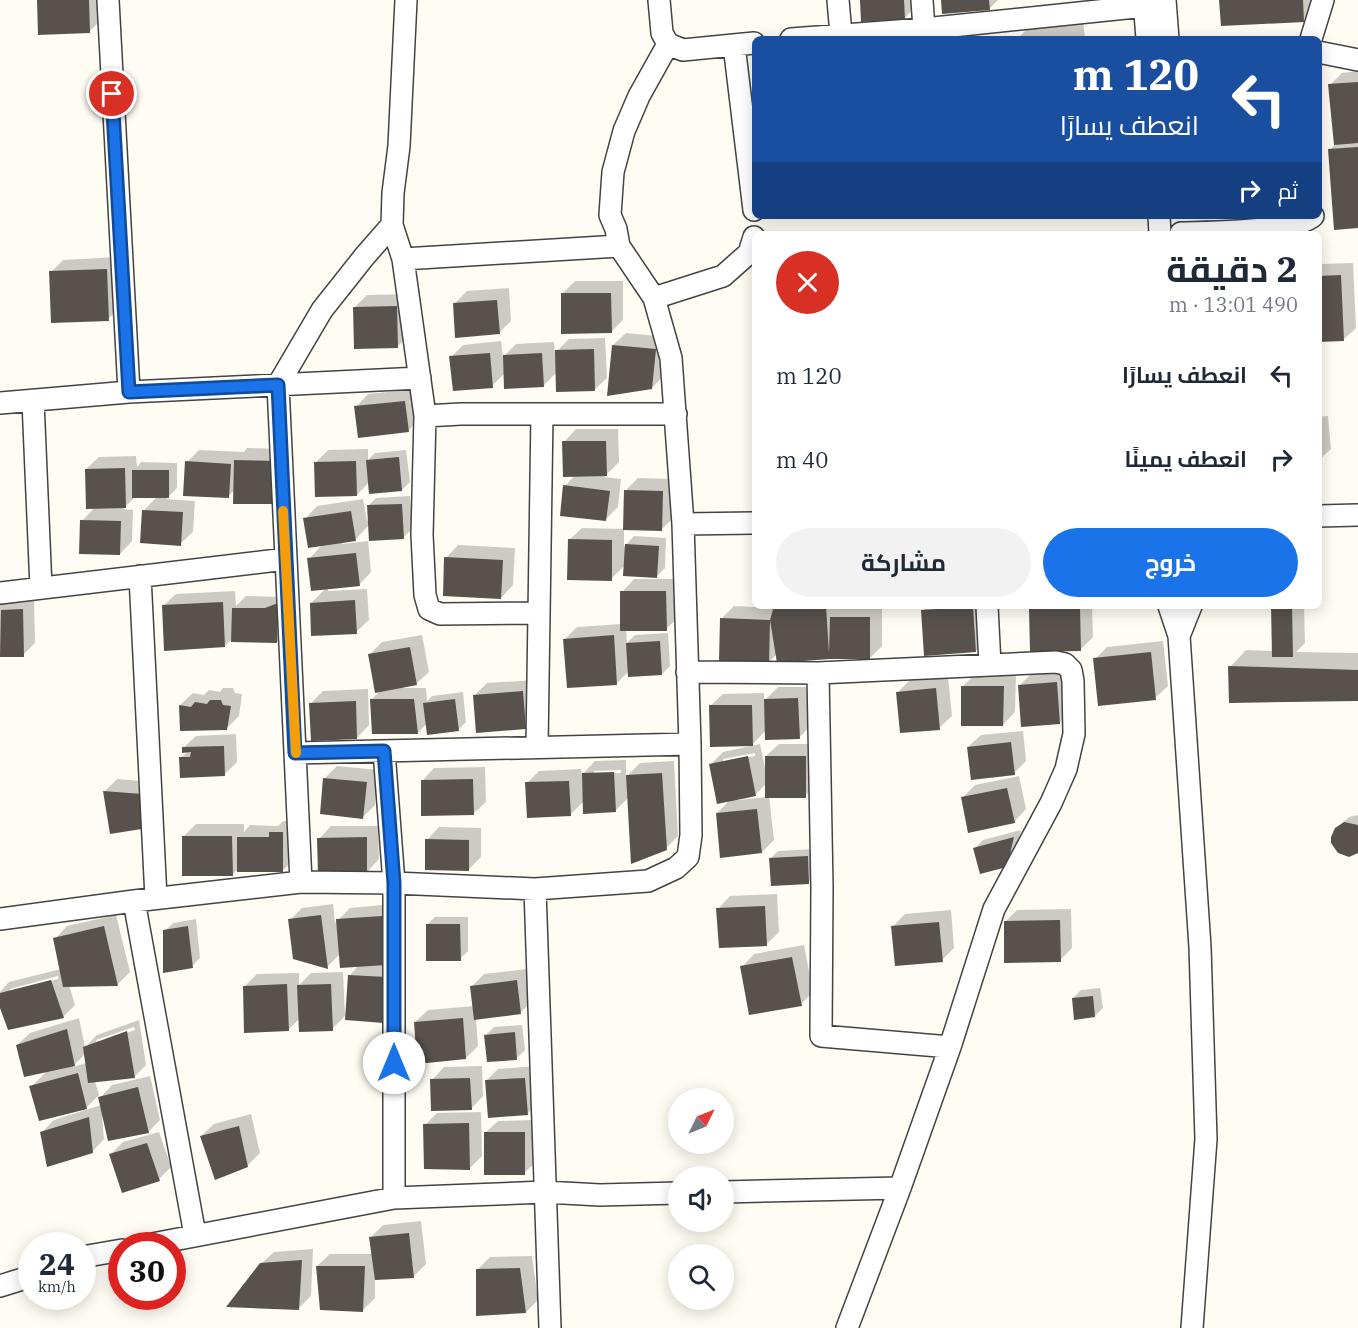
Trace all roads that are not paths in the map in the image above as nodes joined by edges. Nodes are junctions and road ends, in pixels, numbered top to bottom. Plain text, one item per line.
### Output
1 (108, 0) edge
2 (406, 0) edge
3 (659, 0) edge
4 (838, 0) edge
5 (922, 0) edge
6 (1323, 0) edge
7 (1155, 3) edge
8 (924, 29) junction
9 (841, 34) junction
10 (821, 36) edge
11 (1165, 36) edge
12 (1312, 36) edge
13 (668, 44) junction
14 (744, 44) edge
15 (1322, 53) edge
16 (1358, 60) edge
17 (752, 177) edge
18 (1308, 219) edge
19 (392, 225) junction
20 (1181, 228) edge
21 (752, 244) edge
22 (619, 246) junction
23 (403, 259) junction
24 (654, 298) junction
25 (420, 378) junction
26 (278, 385) junction
27 (129, 392) junction
28 (33, 401) junction
29 (0, 404) edge
30 (542, 414) junction
31 (676, 414) junction
32 (425, 416) junction
33 (1358, 515) edge
34 (1322, 516) edge
35 (752, 523) edge
36 (683, 524) junction
37 (286, 560) junction
38 (140, 576) junction
39 (41, 588) junction
40 (0, 593) edge
41 (987, 609) edge
42 (1170, 609) edge
43 (1190, 609) edge
44 (539, 613) junction
45 (1179, 636) junction
46 (990, 665) junction
47 (687, 672) junction
48 (818, 673) junction
49 (690, 744) junction
50 (537, 747) junction
51 (384, 751) junction
52 (295, 753) junction
53 (301, 882) junction
54 (394, 883) junction
55 (535, 889) junction
56 (156, 898) junction
57 (134, 901) junction
58 (0, 919) edge
59 (950, 1047) junction
60 (900, 1188) junction
61 (545, 1192) junction
62 (734, 1192) edge
63 (668, 1193) edge
64 (394, 1198) junction
65 (195, 1235) junction
66 (186, 1237) edge
67 (18, 1280) edge
68 (0, 1286) edge
69 (550, 1328) edge
70 (847, 1328) edge
71 (1192, 1328) edge

1 - 27 street
2 - 19 street
3 - 13 street
4 - 9 street
5 - 8 street
6 - 12 street
7 - 8 street
7 - 11 street
8 - 9 street
9 - 10 street
13 - 14 street
13 - 22 street
14 - 17 street
15 - 16 street
18 - 20 street
19 - 23 street
19 - 26 street
21 - 24 street
22 - 23 street
22 - 24 street
23 - 25 street
24 - 31 street
25 - 26 street
25 - 32 street
26 - 27 street
26 - 37 street
27 - 28 street
28 - 29 street
28 - 39 street
30 - 31 street
30 - 32 street
30 - 44 street
31 - 36 street
32 - 44 street
33 - 34 street
35 - 36 street
36 - 47 street
37 - 38 street
37 - 52 street
38 - 39 street
38 - 56 street
39 - 40 street
41 - 46 street
42 - 45 street
43 - 45 street
44 - 50 street
45 - 71 street
46 - 48 street
46 - 59 street
47 - 48 street
47 - 49 street
48 - 59 street
49 - 50 street
49 - 55 street
50 - 51 street
51 - 52 street
51 - 54 street
52 - 53 street
53 - 54 street
53 - 56 street
54 - 55 street
54 - 64 street
55 - 61 street
56 - 57 street
57 - 58 street
57 - 65 street
59 - 60 street
60 - 62 street
60 - 70 street
61 - 63 street
61 - 64 street
61 - 69 street
64 - 65 street
65 - 66 street
67 - 68 street

